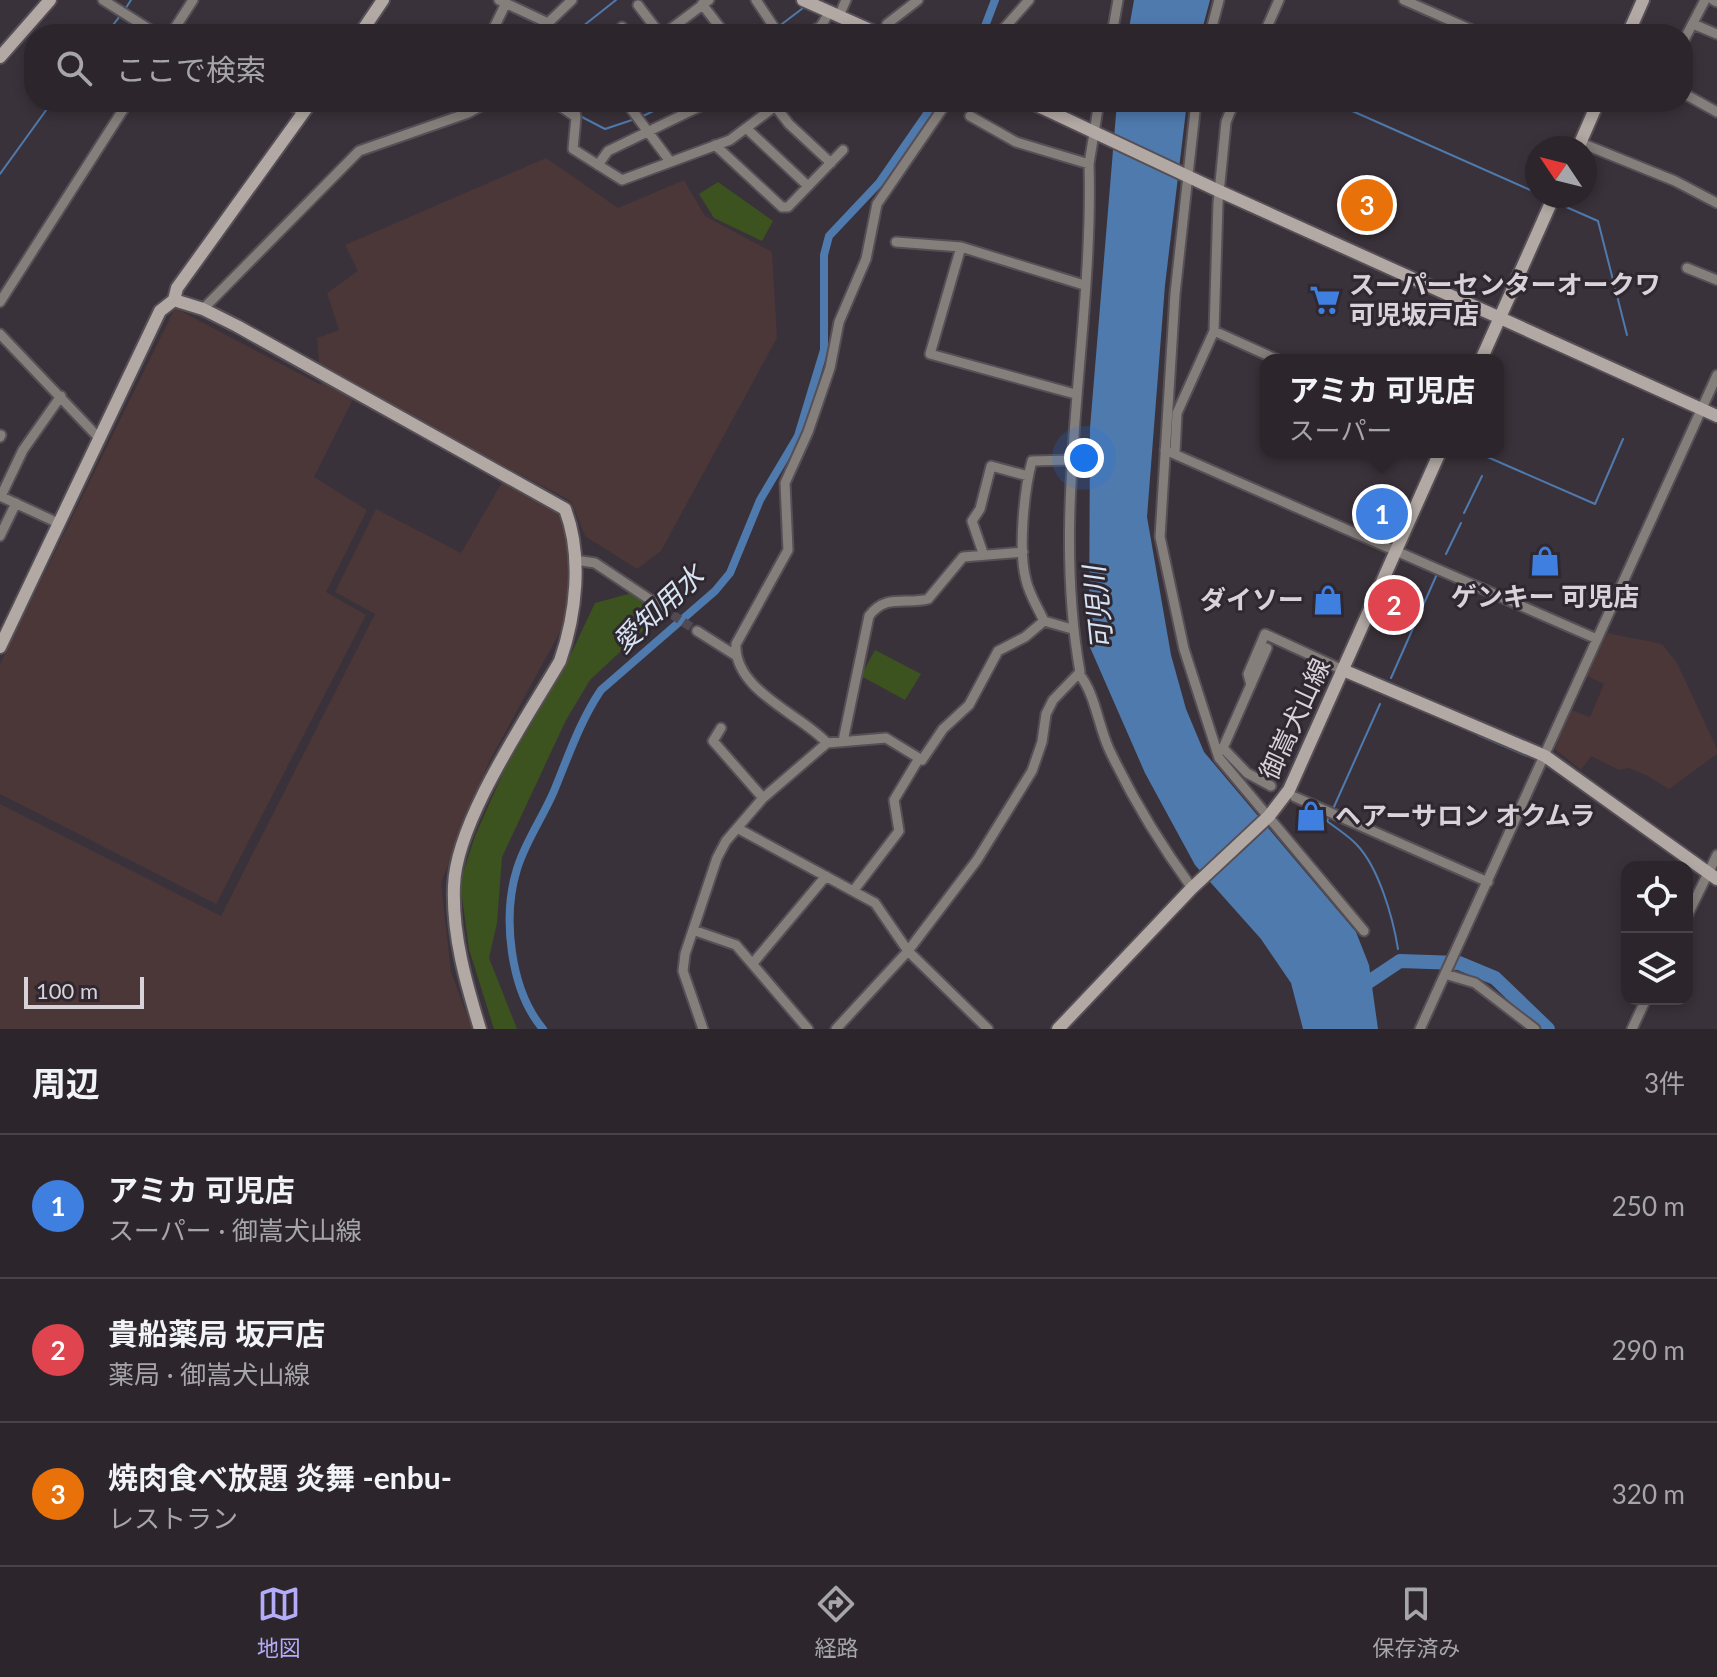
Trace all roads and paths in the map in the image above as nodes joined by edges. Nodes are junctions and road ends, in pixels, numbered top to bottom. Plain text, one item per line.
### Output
1 (50, 0) edge
2 (103, 0) edge
3 (193, 0) edge
4 (383, 0) edge
5 (572, 0) edge
6 (756, 0) edge
7 (769, 0) edge
8 (803, 0) edge
9 (846, 0) edge
10 (918, 0) edge
11 (1029, 0) edge
12 (1118, 0) edge
13 (1219, 0) edge
14 (1279, 0) edge
15 (1404, 0) edge
16 (1643, 0) edge
17 (1705, 0) edge
18 (506, 2) edge
19 (703, 2) edge
20 (638, 5) dead end
21 (764, 10) junction
22 (834, 15) junction
23 (29, 24) edge
24 (141, 24) edge
25 (177, 24) edge
26 (367, 24) edge
27 (496, 24) edge
28 (654, 24) edge
29 (675, 24) edge
30 (718, 24) edge
31 (772, 24) edge
32 (823, 24) edge
33 (853, 24) edge
34 (887, 24) edge
35 (1008, 24) edge
36 (1114, 24) edge
37 (1213, 24) edge
38 (1268, 24) edge
39 (1458, 24) edge
40 (1632, 24) edge
41 (1693, 24) joint
42 (24, 30) edge
43 (1717, 34) edge
44 (0, 57) edge
45 (1693, 99) edge
46 (122, 112) edge
47 (303, 112) edge
48 (470, 112) edge
49 (569, 112) edge
50 (575, 112) edge
51 (633, 112) edge
52 (690, 112) edge
53 (765, 112) edge
54 (784, 112) edge
55 (940, 112) edge
56 (1050, 112) edge
57 (1097, 112) edge
58 (1194, 112) edge
59 (1230, 112) edge
60 (1594, 112) edge
61 (1717, 112) edge
62 (970, 116) dead end
63 (576, 117) junction
64 (746, 128) junction
65 (649, 133) junction
66 (1093, 133) junction
67 (1584, 136) edge
68 (715, 145) junction
69 (843, 150) dead end
70 (1597, 151) edge
71 (669, 160) junction
72 (831, 163) junction
73 (1089, 164) junction
74 (598, 165) junction
75 (1184, 174) junction
76 (808, 186) junction
77 (1219, 191) junction
78 (1717, 203) edge
79 (1548, 208) edge
80 (896, 242) dead end
81 (961, 247) junction
82 (1687, 268) dead end
83 (1717, 280) edge
84 (1084, 285) junction
85 (174, 300) junction
86 (0, 302) edge
87 (203, 309) junction
88 (1500, 318) junction
89 (1214, 331) junction
90 (0, 334) edge
91 (1265, 354) edge
92 (1484, 354) edge
93 (1717, 375) edge
94 (1075, 394) junction
95 (61, 396) junction
96 (1702, 409) junction
97 (1717, 416) edge
98 (98, 437) junction
99 (1170, 451) junction
100 (1437, 458) edge
101 (1072, 460) junction
102 (1028, 476) junction
103 (1, 496) edge
104 (16, 503) junction
105 (58, 523) junction
106 (0, 536) edge
107 (1396, 550) junction
108 (1023, 552) junction
109 (983, 553) junction
110 (575, 560) junction
111 (661, 607) tunnel mouth
112 (1044, 621) junction
113 (1072, 629) junction
114 (697, 631) tunnel mouth
115 (1597, 639) junction
116 (0, 647) edge
117 (1267, 648) dead end
118 (735, 655) junction
119 (1343, 670) junction
120 (1079, 674) junction
121 (1251, 685) junction
122 (721, 728) dead end
123 (843, 741) junction
124 (827, 743) junction
125 (1228, 753) junction
126 (1545, 756) junction
127 (918, 760) junction
128 (1224, 764) junction
129 (1271, 786) dead end
130 (1295, 797) dead end
131 (763, 798) junction
132 (1269, 816) junction
133 (737, 828) junction
134 (1717, 855) edge
135 (826, 876) junction
136 (1713, 876) edge
137 (1488, 882) junction
138 (1192, 888) junction
139 (854, 890) junction
140 (1693, 907) edge
141 (693, 930) junction
142 (1364, 931) dead end
143 (908, 951) junction
144 (753, 963) junction
145 (1445, 974) junction
146 (1643, 1005) edge
147 (1522, 1017) junction
148 (480, 1029) edge
149 (703, 1029) edge
150 (808, 1029) edge
151 (836, 1029) edge
152 (988, 1029) edge
153 (1058, 1029) edge
154 (1420, 1029) edge
155 (1516, 1029) edge
156 (1535, 1029) edge
157 (1632, 1029) edge

1 - 23 street
2 - 24 street
3 - 25 street
4 - 26 street
5 - 18 street
6 - 21 street
7 - 21 street
8 - 22 street
9 - 22 street
10 - 34 street
11 - 35 street
12 - 36 street
13 - 37 street
14 - 38 street
15 - 39 street
16 - 40 street
17 - 41 street
18 - 27 street
19 - 29 street
19 - 30 street
20 - 28 street
21 - 31 street
22 - 32 street
22 - 33 street
41 - 43 street
42 - 44 street
45 - 61 street
46 - 86 street
47 - 85 street
48 - 87 street
49 - 63 street
50 - 63 street
51 - 65 street
52 - 65 street
53 - 64 street
54 - 72 street
55 - 118 street
56 - 66 street
57 - 66 street
58 - 75 street
59 - 77 street
60 - 67 street
62 - 73 street
63 - 74 street
64 - 68 street
64 - 76 street
65 - 71 street
65 - 74 street
66 - 73 street
66 - 75 street
68 - 71 street
68 - 76 street
69 - 72 street
70 - 78 street
71 - 74 street
72 - 76 street
73 - 84 street
75 - 77 street
75 - 99 street
77 - 88 street
77 - 89 street
79 - 88 street
80 - 81 street
81 - 84 street
81 - 94 street
82 - 83 street
84 - 94 street
85 - 87 street
85 - 98 street
87 - 110 street
88 - 92 street
88 - 96 street
89 - 91 street
89 - 99 street
90 - 95 street
93 - 96 street
94 - 101 street
95 - 98 street
95 - 103 street
96 - 97 street
96 - 115 street
98 - 105 street
99 - 107 street
99 - 128 street
100 - 107 street, 御嵩犬山線
101 - 102 street
101 - 113 street
102 - 108 street
102 - 109 street
103 - 104 street
104 - 105 street
104 - 106 street
105 - 116 street
107 - 115 street
107 - 119 street, 御嵩犬山線
108 - 109 street
108 - 112 street
109 - 123 street
110 - 111 street
110 - 148 street
112 - 113 street
112 - 127 street
113 - 120 street
114 - 118 street
115 - 126 street
117 - 121 street
118 - 124 street
119 - 121 street
119 - 126 street
119 - 132 street, 御嵩犬山線
120 - 138 street
120 - 143 street
121 - 125 street
122 - 131 street
123 - 124 street
123 - 127 street
124 - 131 street
125 - 128 street
125 - 129 street
126 - 136 street
126 - 137 street
127 - 139 street
128 - 132 street
130 - 137 street
131 - 133 street
132 - 138 street, 御嵩犬山線
132 - 142 street
133 - 135 street
133 - 141 street
134 - 136 street
135 - 139 street
135 - 144 street
136 - 140 street
137 - 145 street
138 - 153 street, 御嵩犬山線
139 - 143 street
141 - 144 street
141 - 149 street
143 - 151 street
143 - 152 street
144 - 150 street
145 - 147 street
145 - 154 street
146 - 157 street
147 - 155 street
147 - 156 street

